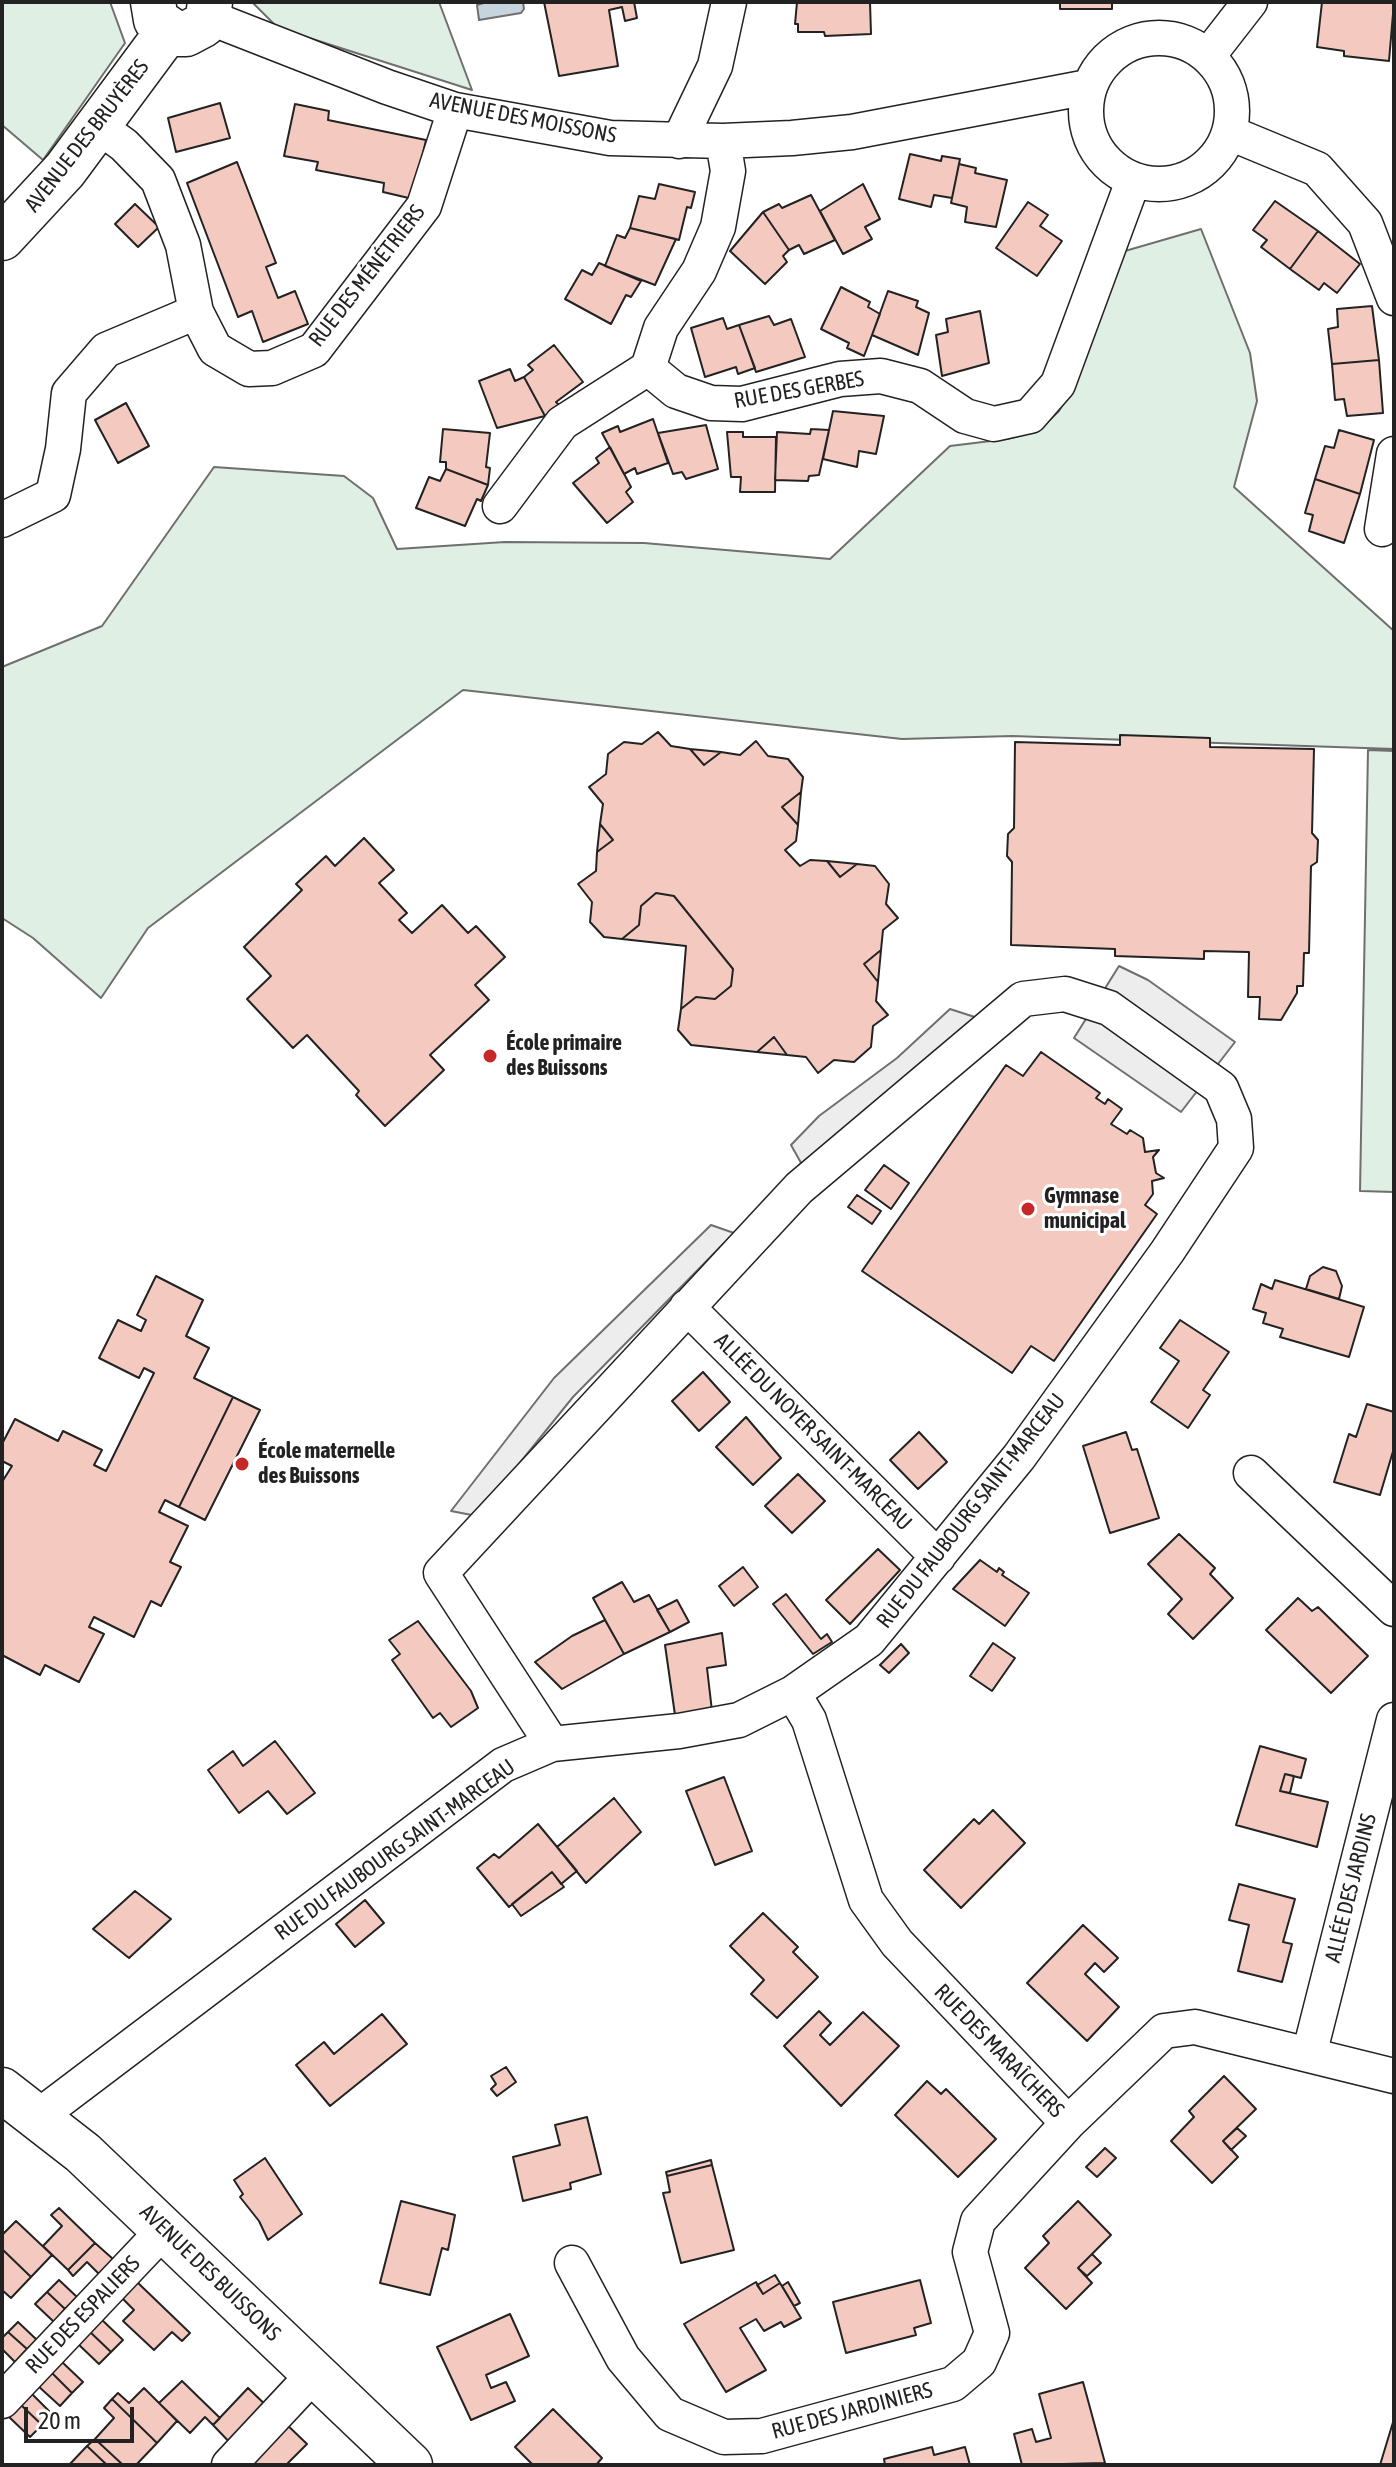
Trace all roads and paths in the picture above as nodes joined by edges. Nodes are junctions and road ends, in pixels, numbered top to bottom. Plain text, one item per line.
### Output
1 (729, 2) edge
2 (1250, 2) edge
3 (209, 10) edge
4 (160, 17) edge
5 (1208, 56) junction
6 (1088, 87) junction
7 (455, 110) junction
8 (99, 127) junction
9 (1230, 133) junction
10 (679, 141) junction
11 (723, 141) junction
12 (1133, 181) junction
13 (2, 238) edge
14 (1394, 298) edge
15 (196, 312) junction
16 (648, 368) junction
17 (1394, 454) edge
18 (500, 506) dead end
19 (2, 520) edge
20 (1382, 529) dead end
21 (687, 1307) junction
22 (1251, 1473) dead end
23 (938, 1557) junction
24 (1394, 1609) edge
25 (793, 1693) junction
26 (1394, 1720) edge
27 (552, 1744) junction
28 (1309, 2055) junction
29 (1394, 2076) edge
30 (2, 2090) edge
31 (39, 2116) junction
32 (1068, 2123) junction
33 (164, 2230) junction
34 (572, 2263) dead end
35 (315, 2373) junction
36 (2, 2401) edge
37 (229, 2465) edge
38 (410, 2465) edge

1 - 10 street
2 - 5 street
3 - 4 street
3 - 7 street, AVENUE DES MOISSONS
4 - 8 street, AVENUE DES BRUYÈRES
5 - 6 street
5 - 9 street
6 - 11 street, AVENUE DES MOISSONS
6 - 12 street
7 - 10 street, AVENUE DES MOISSONS
7 - 15 street, RUE DES MÉNÉTRIERS
8 - 13 street, AVENUE DES BRUYÈRES
8 - 15 street, RUE DES MÉNÉTRIERS
9 - 12 street
9 - 14 street
10 - 11 street, AVENUE DES MOISSONS
11 - 16 street
12 - 16 street, RUE DES GERBES
15 - 19 street
16 - 18 street
17 - 20 street
21 - 23 street, ALLÉE DU NOYER SAINT-MARCEAU
21 - 23 street, RUE DU FAUBOURG SAINT-MARCEAU
21 - 27 street, RUE DU FAUBOURG SAINT-MARCEAU
22 - 24 street
23 - 25 street, RUE DU FAUBOURG SAINT-MARCEAU
25 - 27 street, RUE DU FAUBOURG SAINT-MARCEAU
25 - 32 street, RUE DES MARAÎCHERS
26 - 28 street, ALLÉE DES JARDINS
27 - 31 street, RUE DU FAUBOURG SAINT-MARCEAU
28 - 29 street, RUE DES MARAÎCHERS
28 - 32 street, RUE DES MARAÎCHERS
30 - 31 street, AVENUE DES BUISSONS
31 - 33 street, AVENUE DES BUISSONS
32 - 34 street, RUE DES JARDINIERS
33 - 35 street, AVENUE DES BUISSONS
33 - 36 street, RUE DES ESPALIERS
35 - 37 street
35 - 38 street, AVENUE DES BUISSONS

